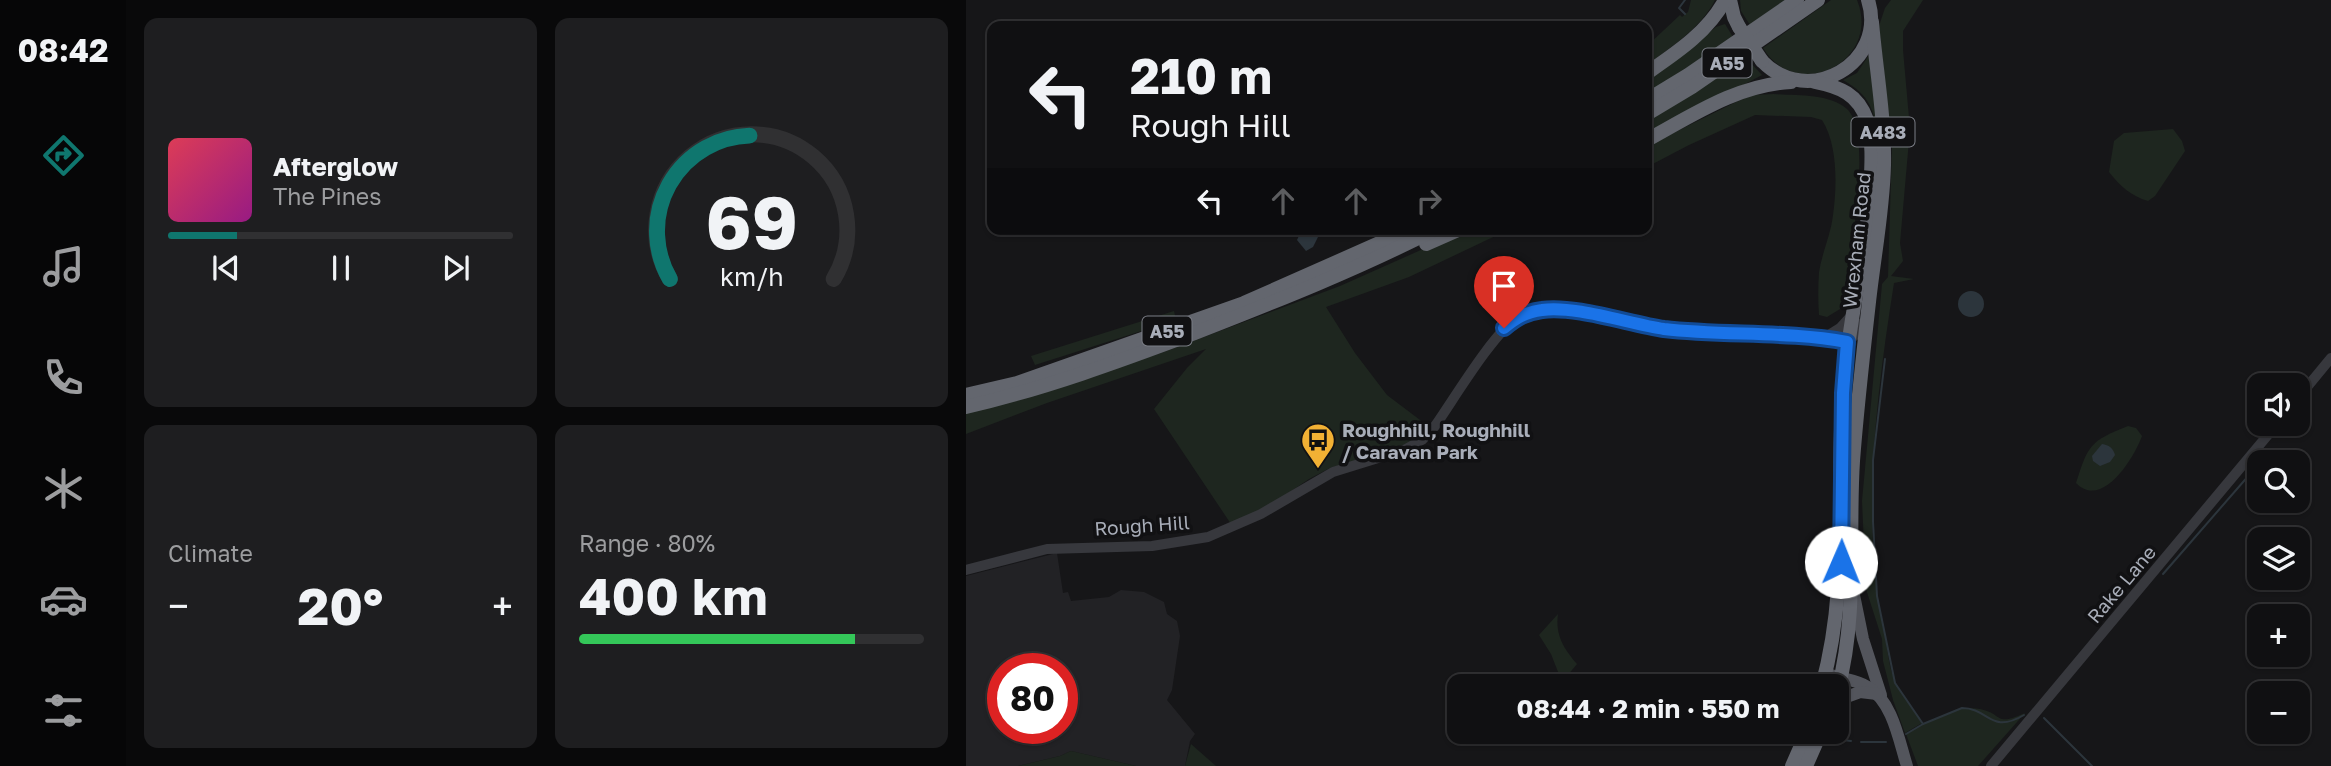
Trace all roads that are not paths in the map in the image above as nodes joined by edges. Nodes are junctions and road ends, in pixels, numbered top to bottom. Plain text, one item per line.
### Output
1 (1728, 0) edge
2 (1797, 0) edge
3 (1818, 0) edge
4 (1868, 0) edge
5 (1880, 0) edge
6 (1872, 19) junction
7 (1652, 70) edge
8 (1800, 82) junction
9 (1815, 82) junction
10 (1652, 97) edge
11 (1652, 111) edge
12 (1652, 137) edge
13 (1392, 235) edge
14 (1398, 235) edge
15 (1423, 235) edge
16 (1446, 235) edge
17 (1362, 252) junction
18 (1281, 300) junction
19 (1869, 302) junction
20 (1854, 312) junction
21 (1824, 338) junction
22 (1847, 342) junction
23 (2331, 358) edge
24 (2310, 383) edge
25 (966, 395) edge
26 (966, 407) edge
27 (2267, 436) edge
28 (966, 570) edge
29 (1852, 584) junction
30 (1833, 674) edge
31 (1834, 674) edge
32 (1849, 683) edge
33 (1849, 696) edge
34 (1880, 697) junction
35 (1802, 744) edge
36 (1816, 744) edge
37 (1792, 766) edge
38 (1806, 766) edge
39 (1907, 766) edge
40 (1991, 766) edge

1 - 7 highway
1 - 8 highway, bridge
2 - 10 highway, A55
3 - 11 highway, A55
4 - 6 highway, Wrexham Road
5 - 6 highway
6 - 9 highway
6 - 19 highway, Wrexham Road / A483
8 - 9 highway
8 - 12 highway
9 - 20 highway, Wrexham Road / A483
13 - 17 highway
14 - 17 highway, A55
15 - 18 highway, A55
16 - 18 highway
17 - 25 highway, A55
18 - 26 highway, A55
19 - 22 street
19 - 29 highway, Wrexham Road / A483
20 - 21 street
20 - 22 highway, Wrexham Road / A483
21 - 22 street, Rough Hill
21 - 28 street, Rough Hill
22 - 30 highway, Wrexham Road / A483
23 - 24 street
27 - 40 street, Rake Lane
29 - 31 highway, Wrexham Road / A483
29 - 34 main road
32 - 34 main road
33 - 34 main road
34 - 39 main road
35 - 37 highway
36 - 38 highway

